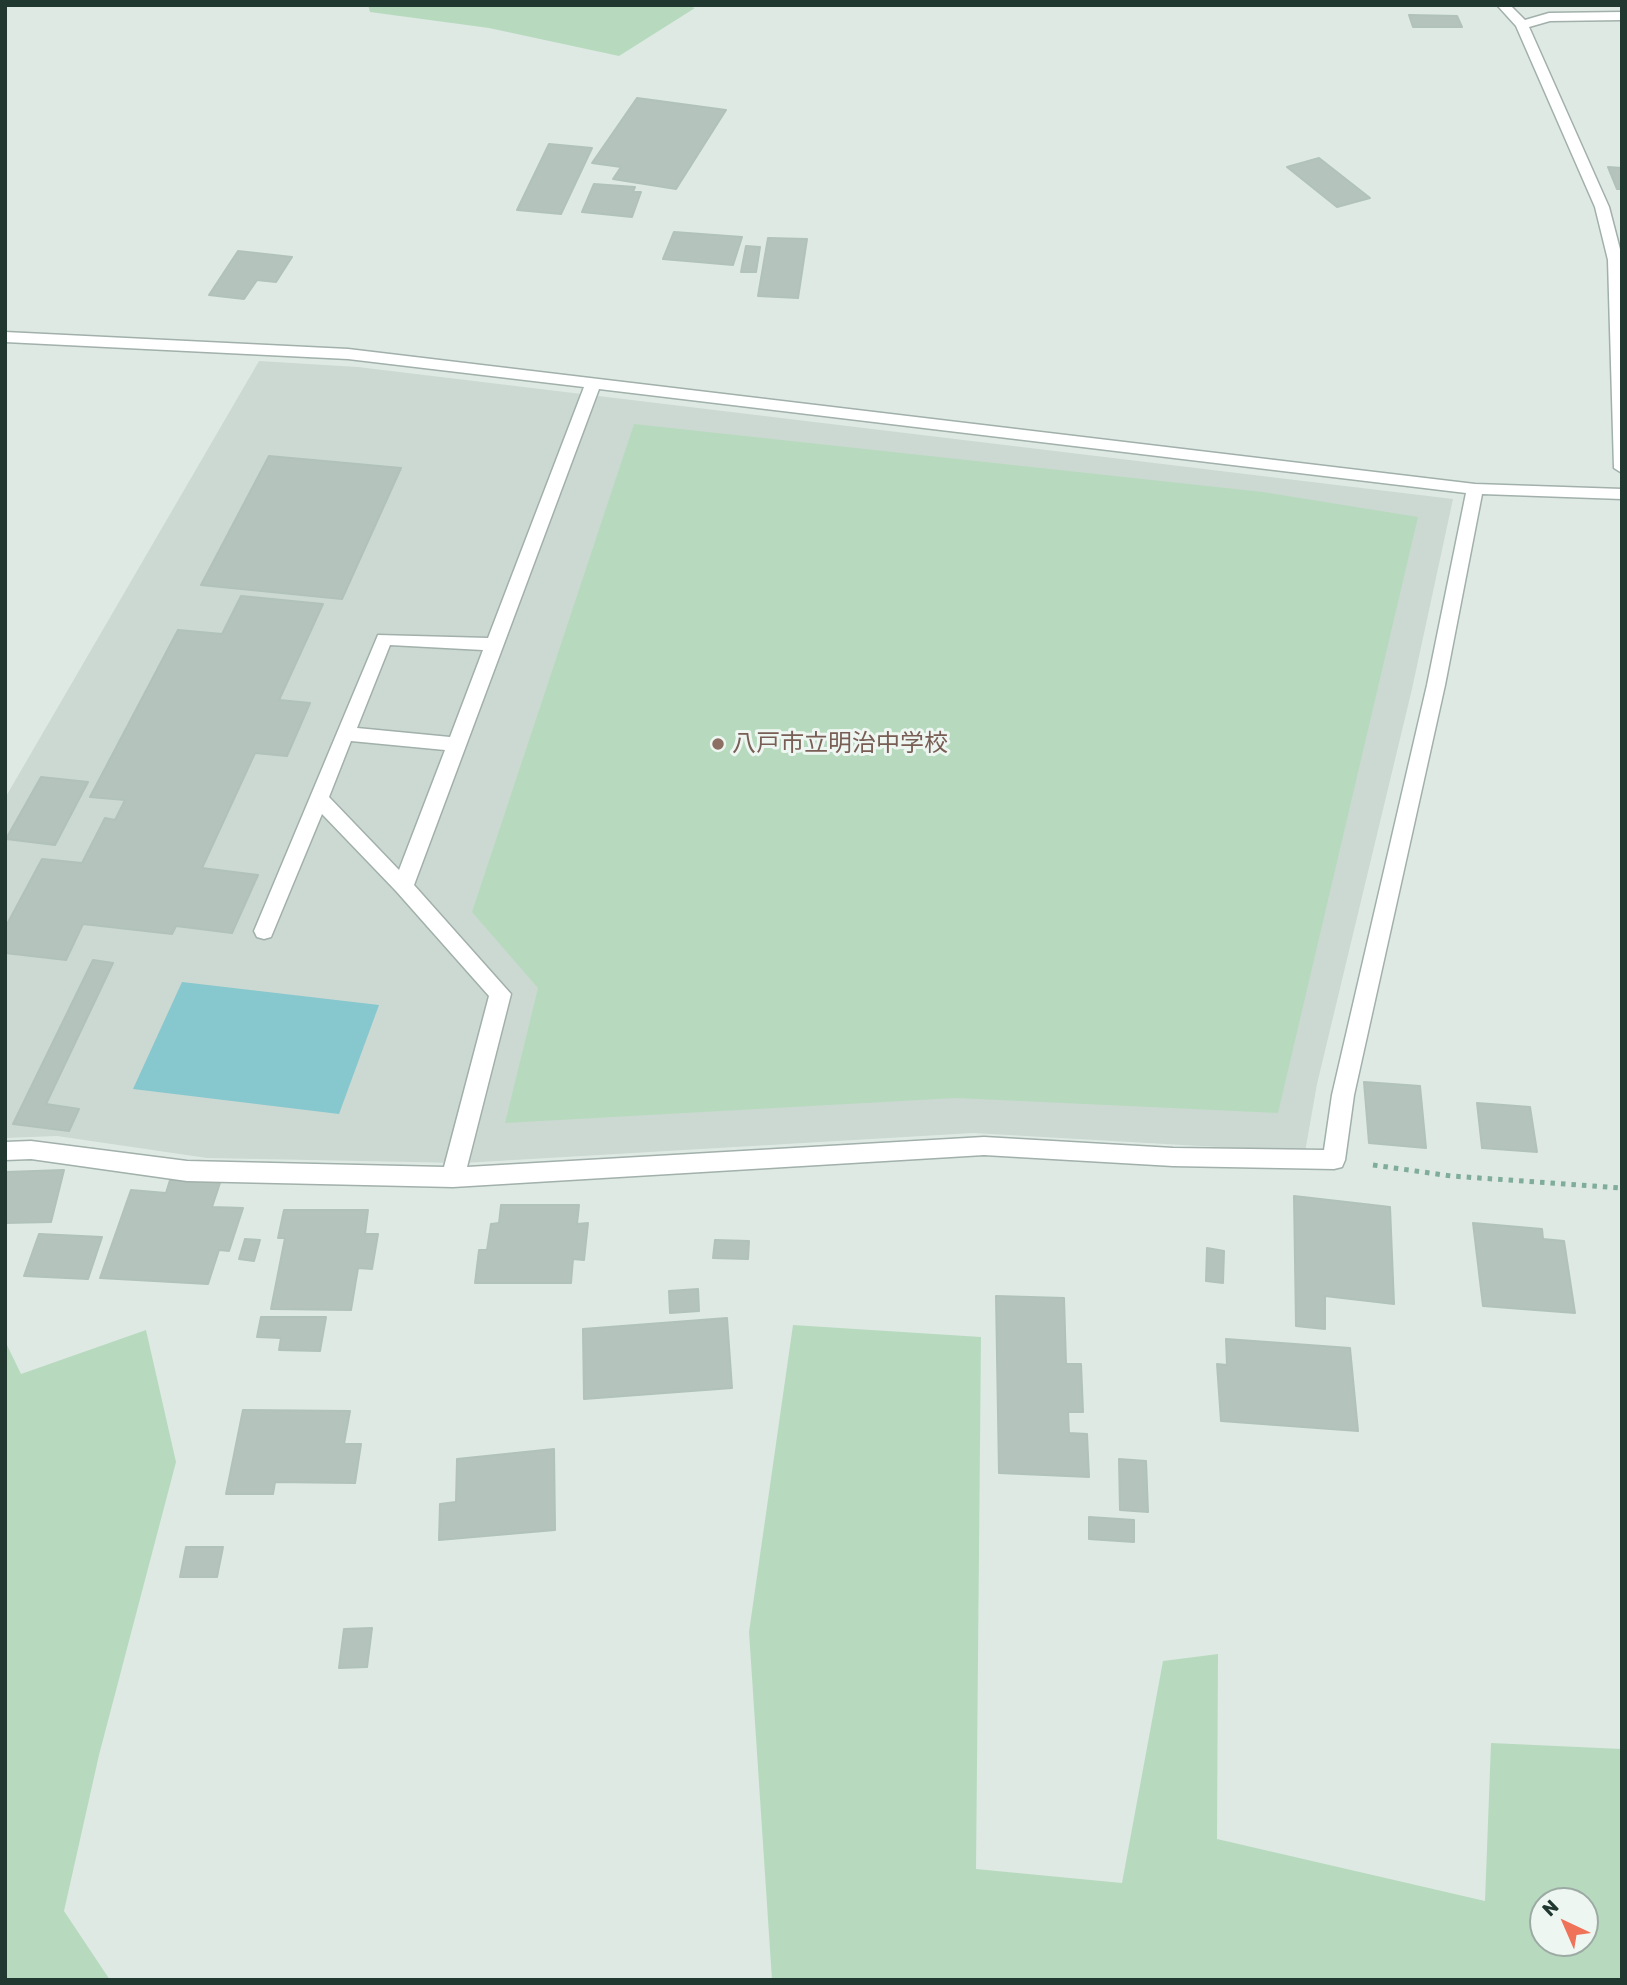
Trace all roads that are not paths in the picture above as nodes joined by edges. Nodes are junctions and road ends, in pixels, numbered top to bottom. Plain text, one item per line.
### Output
1 (1503, 5) edge
2 (1622, 16) edge
3 (1522, 25) junction
4 (1618, 260) edge
5 (5, 337) edge
6 (593, 384) junction
7 (1622, 468) edge
8 (1475, 489) junction
9 (1622, 494) edge
10 (494, 644) junction
11 (345, 734) junction
12 (457, 744) junction
13 (318, 799) junction
14 (403, 886) junction
15 (264, 931) dead end
16 (5, 1151) edge
17 (453, 1177) junction

1 - 3 street
2 - 3 street
3 - 4 street
4 - 7 street
5 - 6 street
6 - 8 street
6 - 10 street
8 - 9 street
8 - 17 street
10 - 11 street
10 - 12 street
11 - 12 street
11 - 13 street
12 - 14 street
13 - 14 street
13 - 15 street
14 - 17 street
16 - 17 street

